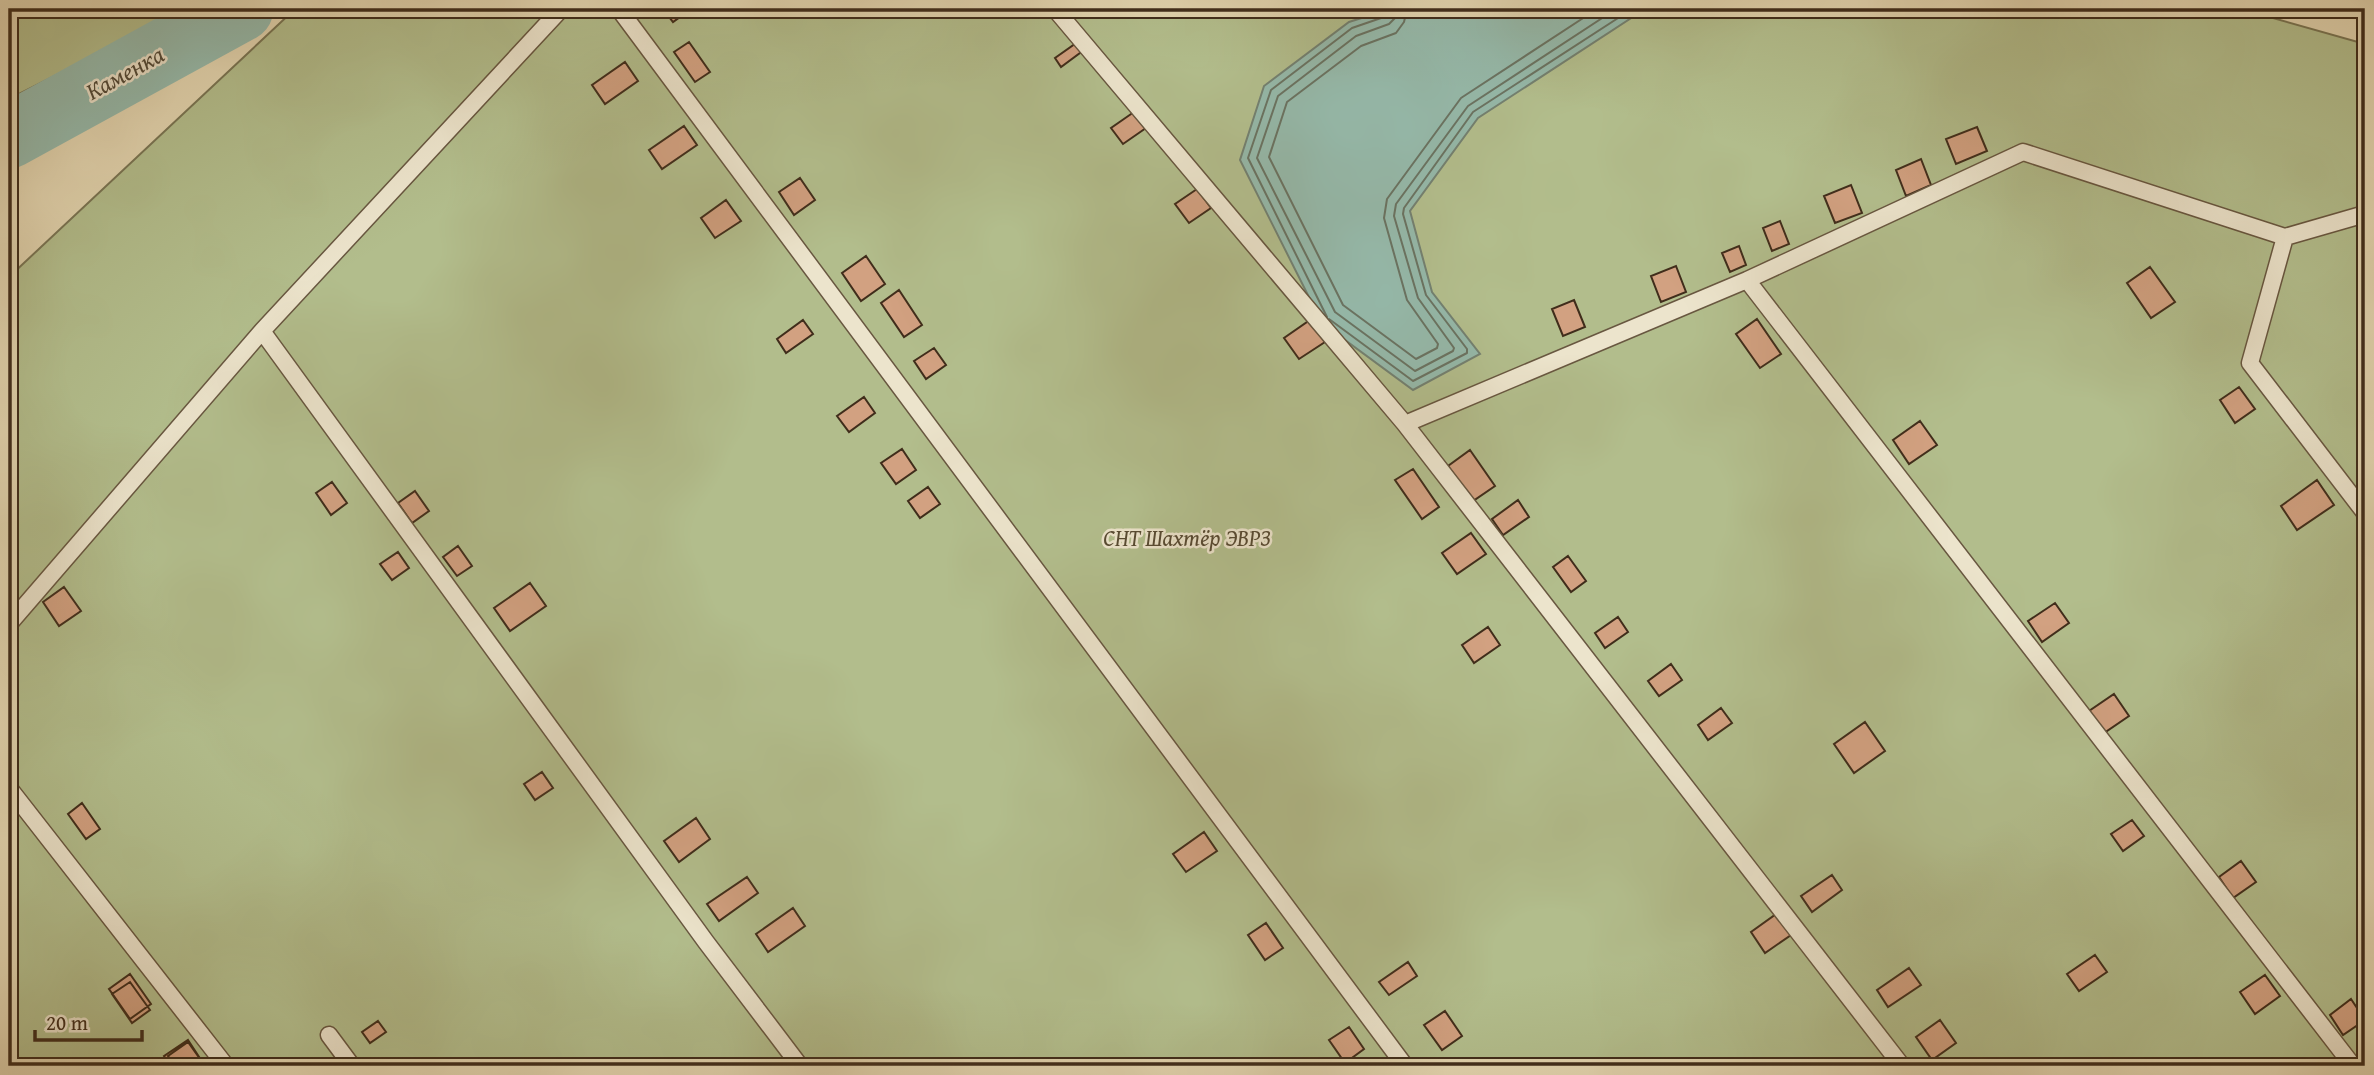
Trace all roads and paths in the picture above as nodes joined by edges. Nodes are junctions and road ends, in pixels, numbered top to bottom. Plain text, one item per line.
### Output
1 (561, 9) edge
2 (619, 9) edge
3 (1055, 9) edge
4 (2365, 214) edge
5 (2285, 237) junction
6 (1747, 280) junction
7 (262, 331) junction
8 (1405, 424) junction
9 (2365, 513) edge
10 (9, 624) edge
11 (9, 788) edge
12 (329, 1035) dead end
13 (226, 1066) edge
14 (352, 1066) edge
15 (800, 1066) edge
16 (1405, 1066) edge
17 (1902, 1066) edge
18 (2353, 1066) edge

1 - 7 lane
2 - 16 lane
3 - 8 lane
4 - 5 lane
5 - 6 lane
5 - 9 lane
6 - 8 lane
6 - 18 lane
7 - 10 lane
7 - 15 lane
8 - 17 lane
11 - 13 lane
12 - 14 lane

